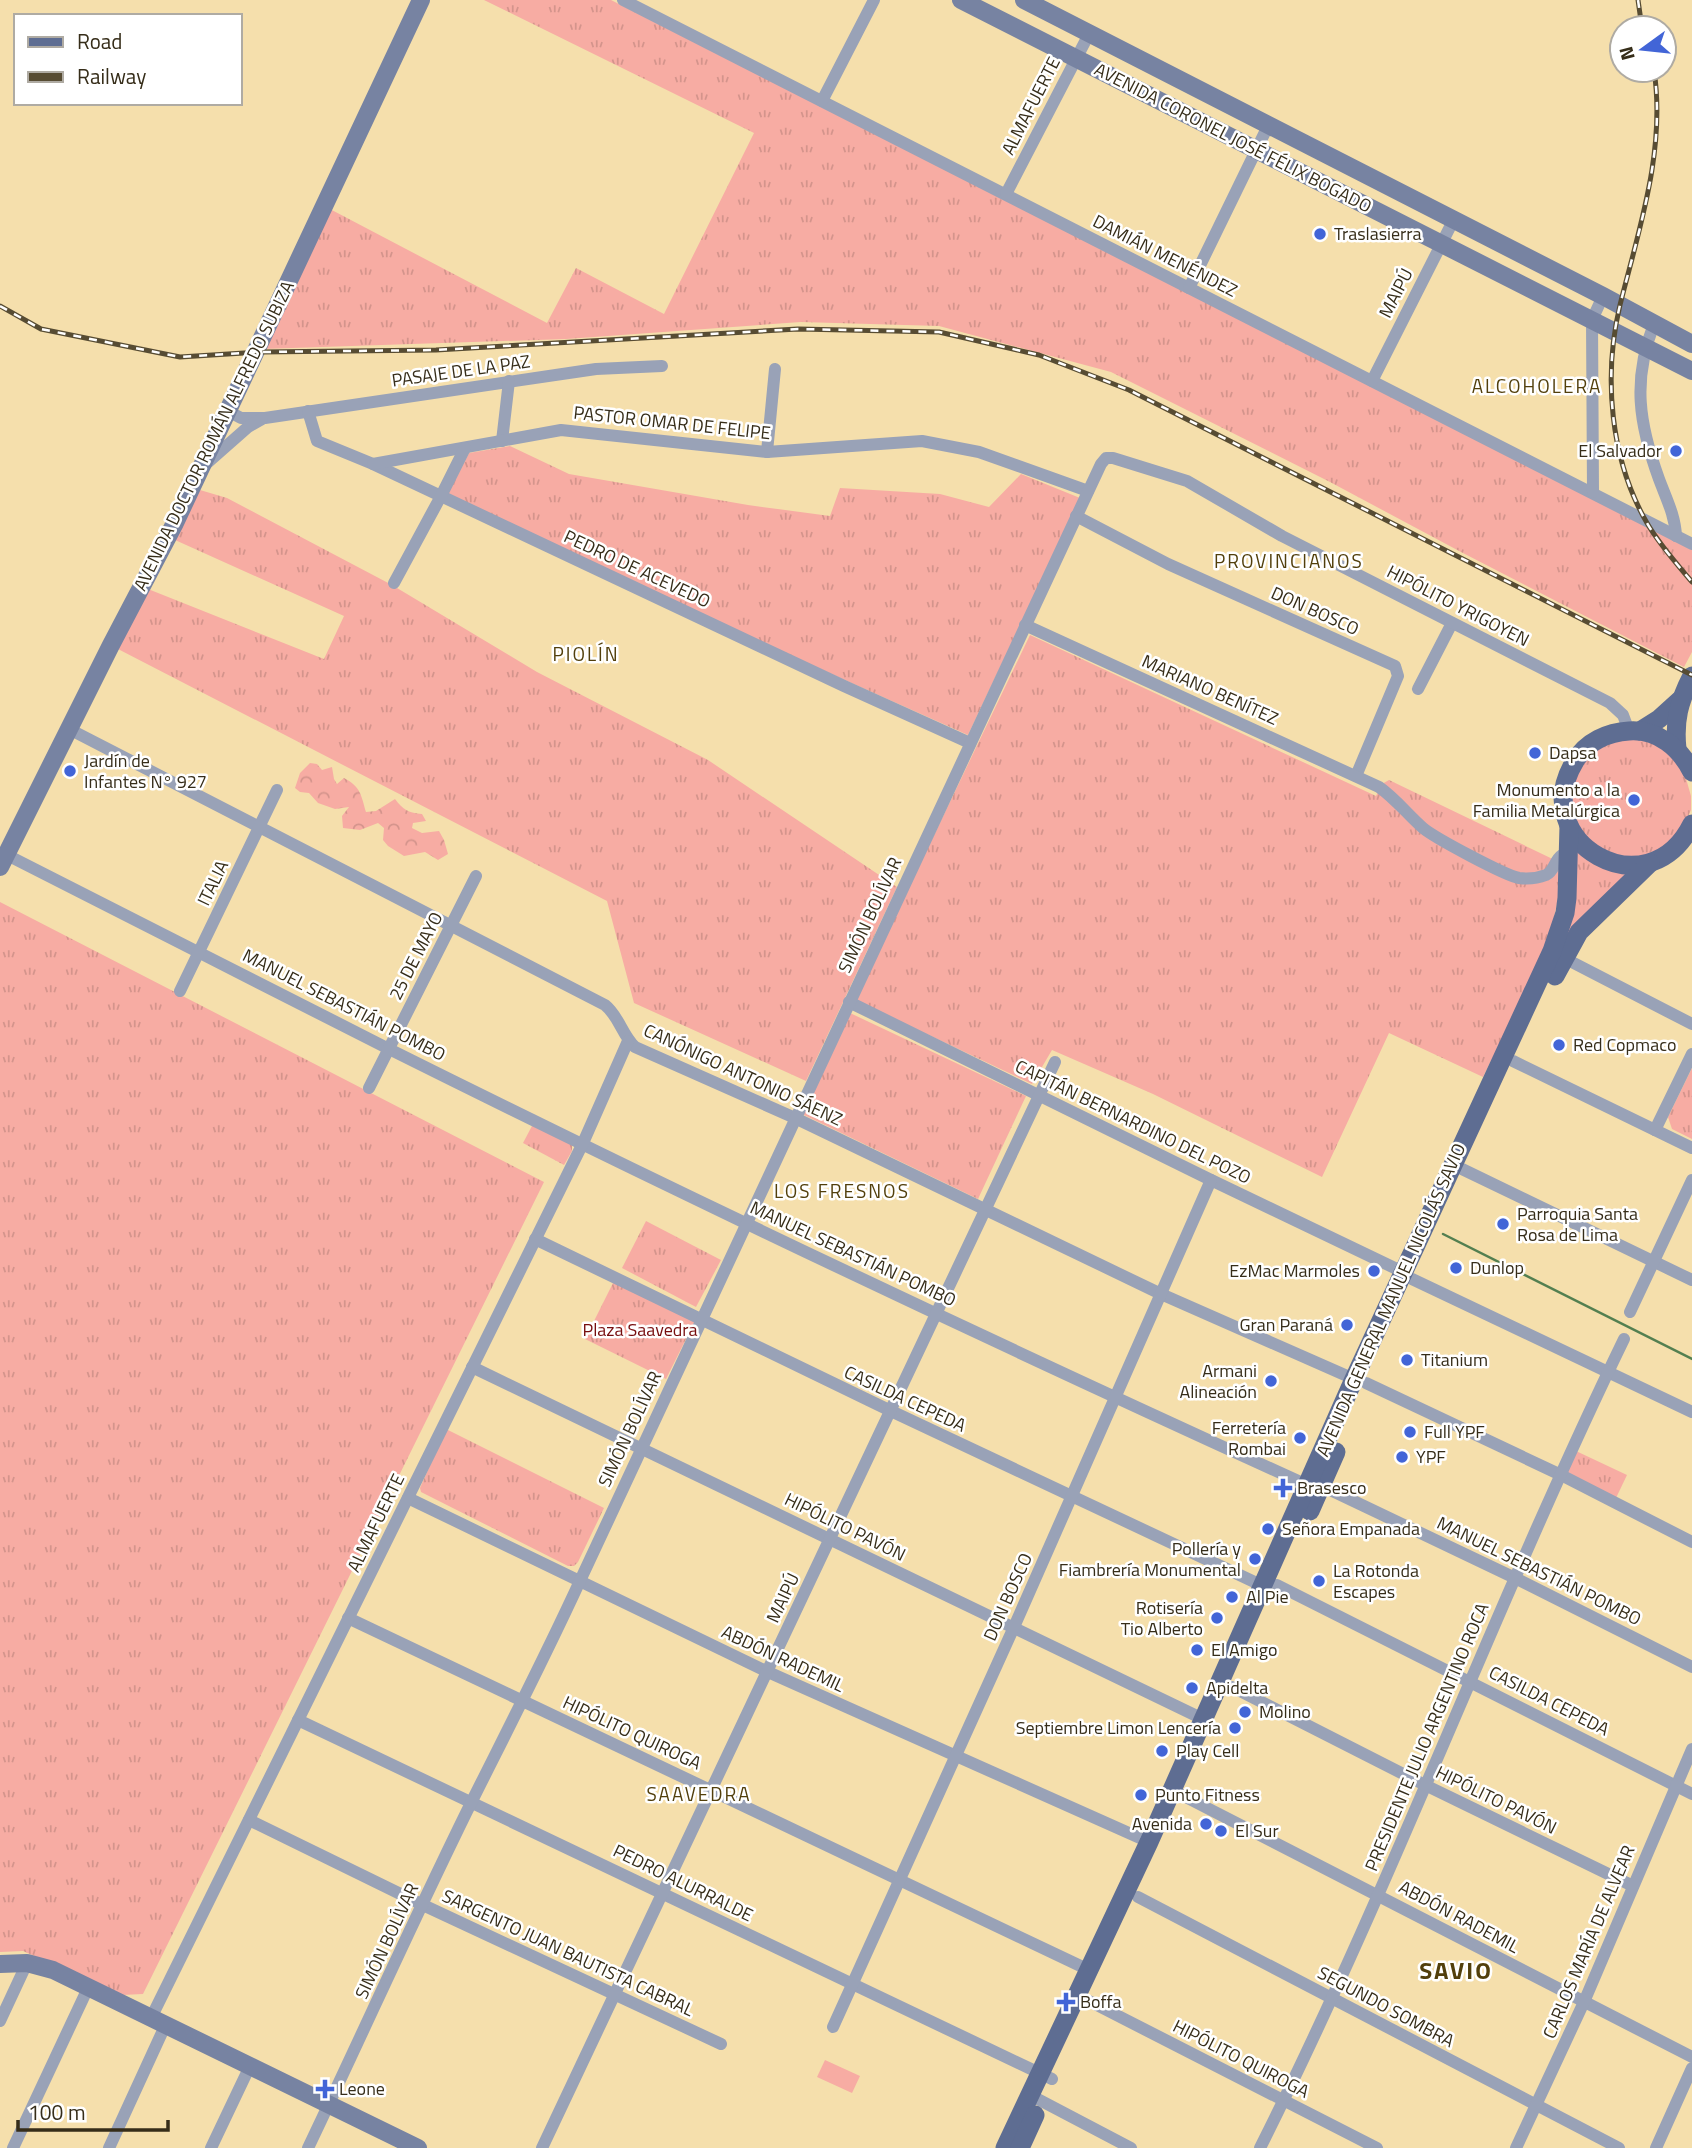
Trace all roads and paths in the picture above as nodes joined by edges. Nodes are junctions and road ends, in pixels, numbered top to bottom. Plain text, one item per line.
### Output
1 (421, 0) edge
2 (623, 0) edge
3 (874, 0) edge
4 (961, 0) edge
5 (1024, 0) edge
6 (642, 4) edge
7 (1089, 34) junction
8 (1075, 58) junction
9 (822, 101) junction
10 (1268, 126) junction
11 (1257, 150) junction
12 (1006, 194) junction
13 (1452, 221) junction
14 (1441, 243) junction
15 (1189, 288) junction
16 (1603, 296) junction
17 (1592, 320) junction
18 (1654, 324) junction
19 (1692, 344) edge
20 (1645, 347) junction
21 (662, 366) dead end
22 (775, 369) dead end
23 (1692, 371) edge
24 (1372, 380) junction
25 (509, 381) junction
26 (228, 411) junction
27 (308, 411) junction
28 (265, 418) junction
29 (502, 441) junction
30 (465, 448) junction
31 (767, 452) junction
32 (1106, 458) joint
33 (373, 464) junction
34 (200, 469) junction
35 (1088, 491) junction
36 (1593, 492) junction
37 (442, 496) junction
38 (1076, 516) junction
39 (1676, 536) junction
40 (1692, 544) edge
41 (394, 583) dead end
42 (1452, 622) junction
43 (1025, 625) junction
44 (1692, 676) edge
45 (1418, 689) dead end
46 (1680, 700) junction
47 (69, 729) junction
48 (1634, 731) junction
49 (970, 743) junction
50 (1687, 761) edge
51 (1356, 776) junction
52 (277, 790) dead end
53 (1692, 824) edge
54 (1569, 826) junction
55 (259, 828) junction
56 (1692, 847) edge
57 (1671, 853) junction
58 (1569, 857) junction
59 (4, 861) edge
60 (1650, 863) junction
61 (475, 876) dead end
62 (451, 925) junction
63 (200, 951) junction
64 (1564, 958) junction
65 (180, 991) dead end
66 (849, 1002) junction
67 (1692, 1024) edge
68 (628, 1041) junction
69 (388, 1048) junction
70 (1692, 1054) edge
71 (1513, 1061) junction
72 (1055, 1062) dead end
73 (369, 1088) dead end
74 (1039, 1096) junction
75 (795, 1118) junction
76 (1655, 1130) junction
77 (583, 1143) junction
78 (1692, 1148) edge
79 (1462, 1168) junction
80 (1211, 1180) junction
81 (1692, 1180) edge
82 (985, 1208) junction
83 (746, 1223) junction
84 (535, 1240) junction
85 (1653, 1261) junction
86 (1408, 1275) junction
87 (1692, 1280) edge
88 (1161, 1294) junction
89 (1630, 1312) dead end
90 (938, 1313) junction
91 (701, 1320) junction
92 (1624, 1339) dead end
93 (472, 1367) junction
94 (1609, 1370) junction
95 (1360, 1381) junction
96 (1116, 1398) junction
97 (891, 1411) junction
98 (1692, 1412) edge
99 (640, 1448) junction
100 (1561, 1475) junction
101 (1315, 1485) junction
102 (1071, 1497) junction
103 (408, 1498) junction
104 (829, 1539) junction
105 (1692, 1542) edge
106 (1515, 1578) junction
107 (580, 1582) junction
108 (1270, 1586) junction
109 (348, 1618) junction
110 (1014, 1627) junction
111 (1692, 1667) edge
112 (768, 1672) junction
113 (1470, 1680) junction
114 (1232, 1687) junction
115 (524, 1701) junction
116 (1203, 1719) junction
117 (298, 1720) junction
118 (1692, 1749) edge
119 (955, 1756) junction
120 (1425, 1785) junction
121 (1675, 1786) junction
122 (711, 1790) junction
123 (1177, 1793) junction
124 (1692, 1794) edge
125 (471, 1802) junction
126 (249, 1820) junction
127 (1149, 1842) junction
128 (899, 1882) junction
129 (1633, 1886) junction
130 (663, 1892) junction
131 (1378, 1894) junction
132 (1138, 1897) junction
133 (423, 1905) junction
134 (27, 1963) junction
135 (0, 1964) edge
136 (1089, 1970) junction
137 (852, 1984) junction
138 (88, 1988) junction
139 (614, 1994) junction
140 (1332, 1998) junction
141 (1089, 2001) junction
142 (1584, 2002) junction
143 (0, 2021) edge
144 (158, 2022) junction
145 (834, 2026) dead end
146 (721, 2044) dead end
147 (1692, 2057) edge
148 (250, 2066) junction
149 (1692, 2068) edge
150 (1046, 2076) junction
151 (1036, 2098) junction
152 (1284, 2101) junction
153 (329, 2105) junction
154 (1535, 2106) junction
155 (389, 2142) edge
156 (13, 2148) edge
157 (108, 2148) edge
158 (211, 2148) edge
159 (308, 2148) edge
160 (418, 2148) edge
161 (541, 2148) edge
162 (1005, 2148) edge
163 (1020, 2148) edge
164 (1131, 2148) edge
165 (1261, 2148) edge
166 (1377, 2148) edge
167 (1516, 2148) edge
168 (1619, 2148) edge
169 (1656, 2148) edge

1 - 26 main road, AVENIDA DOCTOR ROMÁN ALFREDO SUBIZA
2 - 6 street, DAMIÁN MENÉNDEZ
3 - 9 street
4 - 8 main road, AVENIDA CORONEL JOSÉ FÉLIX BOGADO
5 - 7 main road, AVENIDA CORONEL JOSÉ FÉLIX BOGADO
6 - 9 street, DAMIÁN MENÉNDEZ
7 - 8 street, ALMAFUERTE
7 - 10 main road, AVENIDA CORONEL JOSÉ FÉLIX BOGADO
8 - 11 main road, AVENIDA CORONEL JOSÉ FÉLIX BOGADO
8 - 12 street, ALMAFUERTE
9 - 12 street, DAMIÁN MENÉNDEZ
10 - 11 street
10 - 13 main road, AVENIDA CORONEL JOSÉ FÉLIX BOGADO
11 - 14 main road, AVENIDA CORONEL JOSÉ FÉLIX BOGADO
11 - 15 street
12 - 15 street, DAMIÁN MENÉNDEZ
13 - 14 street, MAIPÚ
13 - 16 main road, AVENIDA CORONEL JOSÉ FÉLIX BOGADO
14 - 17 main road, AVENIDA CORONEL JOSÉ FÉLIX BOGADO
14 - 24 street, MAIPÚ
15 - 24 street, DAMIÁN MENÉNDEZ
16 - 17 street
16 - 18 main road, AVENIDA CORONEL JOSÉ FÉLIX BOGADO
17 - 20 main road, AVENIDA CORONEL JOSÉ FÉLIX BOGADO
17 - 36 street
18 - 19 main road, AVENIDA CORONEL JOSÉ FÉLIX BOGADO
18 - 20 street
20 - 23 main road, AVENIDA CORONEL JOSÉ FÉLIX BOGADO
20 - 39 street
21 - 25 street, PASAJE DE LA PAZ
22 - 31 street
24 - 36 street, DAMIÁN MENÉNDEZ
25 - 27 street, PASAJE DE LA PAZ
25 - 29 street
26 - 28 street, PASAJE DE LA PAZ
26 - 34 main road, AVENIDA DOCTOR ROMÁN ALFREDO SUBIZA
27 - 28 street, PASAJE DE LA PAZ
27 - 33 street, PEDRO DE ACEVEDO
28 - 34 street, PASAJE DE LA PAZ
29 - 30 street, PASTOR OMAR DE FELIPE
29 - 31 street, PASTOR OMAR DE FELIPE
30 - 33 street, PASTOR OMAR DE FELIPE
30 - 37 street
31 - 35 street, PASTOR OMAR DE FELIPE
32 - 35 street, SIMÓN BOLÍVAR
32 - 42 street, HIPÓLITO YRIGOYEN
33 - 37 street, PEDRO DE ACEVEDO
34 - 47 main road, AVENIDA DOCTOR ROMÁN ALFREDO SUBIZA
35 - 38 street, SIMÓN BOLÍVAR
36 - 39 street, DAMIÁN MENÉNDEZ
37 - 41 street
37 - 49 street, PEDRO DE ACEVEDO
38 - 43 street, SIMÓN BOLÍVAR
38 - 51 street, DON BOSCO
39 - 40 street, DAMIÁN MENÉNDEZ
42 - 45 street
42 - 48 street, HIPÓLITO YRIGOYEN
43 - 49 street, SIMÓN BOLÍVAR
43 - 51 street, MARIANO BENÍTEZ
44 - 46 main road, AVENIDA GENERAL MANUEL NICOLÁS SAVIO
46 - 48 main road, AVENIDA GENERAL MANUEL NICOLÁS SAVIO
46 - 50 main road, AVENIDA GENERAL MANUEL NICOLÁS SAVIO
47 - 55 street, CANÓNIGO ANTONIO SÁENZ
47 - 59 main road, AVENIDA DOCTOR ROMÁN ALFREDO SUBIZA
48 - 50 main road, AVENIDA GENERAL MANUEL NICOLÁS SAVIO
48 - 54 main road, AVENIDA GENERAL MANUEL NICOLÁS SAVIO
49 - 66 street, SIMÓN BOLÍVAR
51 - 58 street, MARIANO BENÍTEZ
52 - 55 street, ITALIA
53 - 57 main road, AVENIDA GENERAL MANUEL NICOLÁS SAVIO
54 - 58 main road, AVENIDA GENERAL MANUEL NICOLÁS SAVIO
54 - 60 main road, AVENIDA GENERAL MANUEL NICOLÁS SAVIO
55 - 62 street, CANÓNIGO ANTONIO SÁENZ
55 - 63 street, ITALIA
56 - 57 main road
57 - 60 main road, AVENIDA GENERAL MANUEL NICOLÁS SAVIO
58 - 86 main road, AVENIDA GENERAL MANUEL NICOLÁS SAVIO
59 - 63 street, MANUEL SEBASTIÁN POMBO
60 - 64 main road, AVENIDA GENERAL MANUEL NICOLÁS SAVIO
61 - 62 street, 25 DE MAYO
62 - 68 street, CANÓNIGO ANTONIO SÁENZ
62 - 69 street, 25 DE MAYO
63 - 65 street, ITALIA
63 - 69 street, MANUEL SEBASTIÁN POMBO
64 - 67 street
64 - 71 main road, AVENIDA GENERAL MANUEL NICOLÁS SAVIO
66 - 74 street, CAPITÁN BERNARDINO DEL POZO
66 - 75 street, SIMÓN BOLÍVAR
68 - 75 street, CANÓNIGO ANTONIO SÁENZ
68 - 77 street, ALMAFUERTE
69 - 73 street, 25 DE MAYO
69 - 77 street, MANUEL SEBASTIÁN POMBO
70 - 76 street
71 - 76 street
71 - 79 main road, AVENIDA GENERAL MANUEL NICOLÁS SAVIO
72 - 74 street, MAIPÚ
74 - 80 street, CAPITÁN BERNARDINO DEL POZO
74 - 82 street, MAIPÚ
75 - 82 street, CANÓNIGO ANTONIO SÁENZ
75 - 83 street, SIMÓN BOLÍVAR
76 - 78 street
77 - 83 street, MANUEL SEBASTIÁN POMBO
77 - 84 street, ALMAFUERTE
79 - 85 street
79 - 86 main road, AVENIDA GENERAL MANUEL NICOLÁS SAVIO
80 - 86 street, CAPITÁN BERNARDINO DEL POZO
80 - 88 street, DON BOSCO
81 - 85 street
82 - 88 street, CANÓNIGO ANTONIO SÁENZ
82 - 90 street, MAIPÚ
83 - 90 street, MANUEL SEBASTIÁN POMBO
83 - 91 street, SIMÓN BOLÍVAR
84 - 91 street, CASILDA CEPEDA
84 - 93 street, ALMAFUERTE
85 - 87 street
85 - 89 street
86 - 94 street, CAPITÁN BERNARDINO DEL POZO
86 - 95 main road, AVENIDA GENERAL MANUEL NICOLÁS SAVIO
88 - 95 street, CANÓNIGO ANTONIO SÁENZ
88 - 96 street, DON BOSCO
90 - 96 street, MANUEL SEBASTIÁN POMBO
90 - 97 street, MAIPÚ
91 - 97 street, CASILDA CEPEDA
91 - 99 street, SIMÓN BOLÍVAR
92 - 94 street, PRESIDENTE JULIO ARGENTINO ROCA
93 - 99 street, HIPÓLITO PAVÓN
93 - 103 street, ALMAFUERTE
94 - 98 street, CAPITÁN BERNARDINO DEL POZO
94 - 100 street, PRESIDENTE JULIO ARGENTINO ROCA
95 - 100 street, CANÓNIGO ANTONIO SÁENZ
95 - 101 main road, AVENIDA GENERAL MANUEL NICOLÁS SAVIO
96 - 101 street, MANUEL SEBASTIÁN POMBO
96 - 102 street, DON BOSCO
97 - 102 street, CASILDA CEPEDA
97 - 104 street, MAIPÚ
99 - 104 street, HIPÓLITO PAVÓN
99 - 107 street, SIMÓN BOLÍVAR
100 - 105 street, CANÓNIGO ANTONIO SÁENZ
100 - 106 street, PRESIDENTE JULIO ARGENTINO ROCA
101 - 106 street, MANUEL SEBASTIÁN POMBO
101 - 108 main road, AVENIDA GENERAL MANUEL NICOLÁS SAVIO
102 - 108 street, CASILDA CEPEDA
102 - 110 street, DON BOSCO
103 - 107 street, ABDÓN RADEMIL
103 - 109 street, ALMAFUERTE
104 - 110 street, HIPÓLITO PAVÓN
104 - 112 street, MAIPÚ
106 - 111 street, MANUEL SEBASTIÁN POMBO
106 - 113 street, PRESIDENTE JULIO ARGENTINO ROCA
107 - 112 street, ABDÓN RADEMIL
107 - 115 street, SIMÓN BOLÍVAR
108 - 113 street, CASILDA CEPEDA
108 - 114 main road, AVENIDA GENERAL MANUEL NICOLÁS SAVIO
108 - 116 main road, AVENIDA GENERAL MANUEL NICOLÁS SAVIO
109 - 115 street, HIPÓLITO QUIROGA
109 - 117 street, ALMAFUERTE
110 - 116 street, HIPÓLITO PAVÓN
110 - 119 street, DON BOSCO
112 - 119 street, ABDÓN RADEMIL
112 - 122 street, MAIPÚ
113 - 120 street, PRESIDENTE JULIO ARGENTINO ROCA
113 - 121 street, CASILDA CEPEDA
114 - 120 street, HIPÓLITO PAVÓN
114 - 123 main road, AVENIDA GENERAL MANUEL NICOLÁS SAVIO
115 - 122 street, HIPÓLITO QUIROGA
115 - 125 street, SIMÓN BOLÍVAR
116 - 123 main road, AVENIDA GENERAL MANUEL NICOLÁS SAVIO
117 - 125 street, PEDRO ALURRALDE
117 - 126 street, ALMAFUERTE
118 - 121 street, CARLOS MARÍA DE ALVEAR
119 - 127 street, ABDÓN RADEMIL
119 - 128 street, DON BOSCO
120 - 129 street, HIPÓLITO PAVÓN
120 - 131 street, PRESIDENTE JULIO ARGENTINO ROCA
121 - 124 street, CASILDA CEPEDA
121 - 129 street, CARLOS MARÍA DE ALVEAR
122 - 128 street, HIPÓLITO QUIROGA
122 - 130 street, MAIPÚ
123 - 127 main road, AVENIDA GENERAL MANUEL NICOLÁS SAVIO
123 - 131 street, ABDÓN RADEMIL
123 - 132 main road, AVENIDA GENERAL MANUEL NICOLÁS SAVIO
125 - 130 street, PEDRO ALURRALDE
125 - 133 street, SIMÓN BOLÍVAR
126 - 133 street, SARGENTO JUAN BAUTISTA CABRAL
126 - 144 street, ALMAFUERTE
127 - 136 main road, AVENIDA GENERAL MANUEL NICOLÁS SAVIO
128 - 136 street, HIPÓLITO QUIROGA
128 - 137 street, DON BOSCO
129 - 142 street, CARLOS MARÍA DE ALVEAR
130 - 137 street, PEDRO ALURRALDE
130 - 139 street, MAIPÚ
131 - 140 street, PRESIDENTE JULIO ARGENTINO ROCA
131 - 142 street, ABDÓN RADEMIL
132 - 140 street, SEGUNDO SOMBRA
132 - 141 main road, AVENIDA GENERAL MANUEL NICOLÁS SAVIO
133 - 139 street, SARGENTO JUAN BAUTISTA CABRAL
133 - 153 street, SIMÓN BOLÍVAR
134 - 135 main road
134 - 138 main road
134 - 143 street
136 - 150 main road, AVENIDA GENERAL MANUEL NICOLÁS SAVIO
137 - 145 street, DON BOSCO
137 - 150 street, PEDRO ALURRALDE
138 - 144 main road
138 - 156 street
139 - 146 street, SARGENTO JUAN BAUTISTA CABRAL
139 - 161 street, MAIPÚ
140 - 152 street, PRESIDENTE JULIO ARGENTINO ROCA
140 - 154 street, SEGUNDO SOMBRA
141 - 150 main road, AVENIDA GENERAL MANUEL NICOLÁS SAVIO
141 - 152 street, HIPÓLITO QUIROGA
142 - 147 street, ABDÓN RADEMIL
142 - 154 street, CARLOS MARÍA DE ALVEAR
144 - 148 main road
144 - 157 street, ALMAFUERTE
148 - 153 main road
148 - 158 street
149 - 169 street
150 - 151 main road, AVENIDA GENERAL MANUEL NICOLÁS SAVIO
151 - 162 main road, AVENIDA GENERAL MANUEL NICOLÁS SAVIO
151 - 163 main road, AVENIDA GENERAL MANUEL NICOLÁS SAVIO
151 - 164 street
152 - 165 street, PRESIDENTE JULIO ARGENTINO ROCA
152 - 166 street, HIPÓLITO QUIROGA
153 - 155 main road
153 - 159 street, SIMÓN BOLÍVAR
154 - 167 street, CARLOS MARÍA DE ALVEAR
154 - 168 street, SEGUNDO SOMBRA
155 - 160 main road

